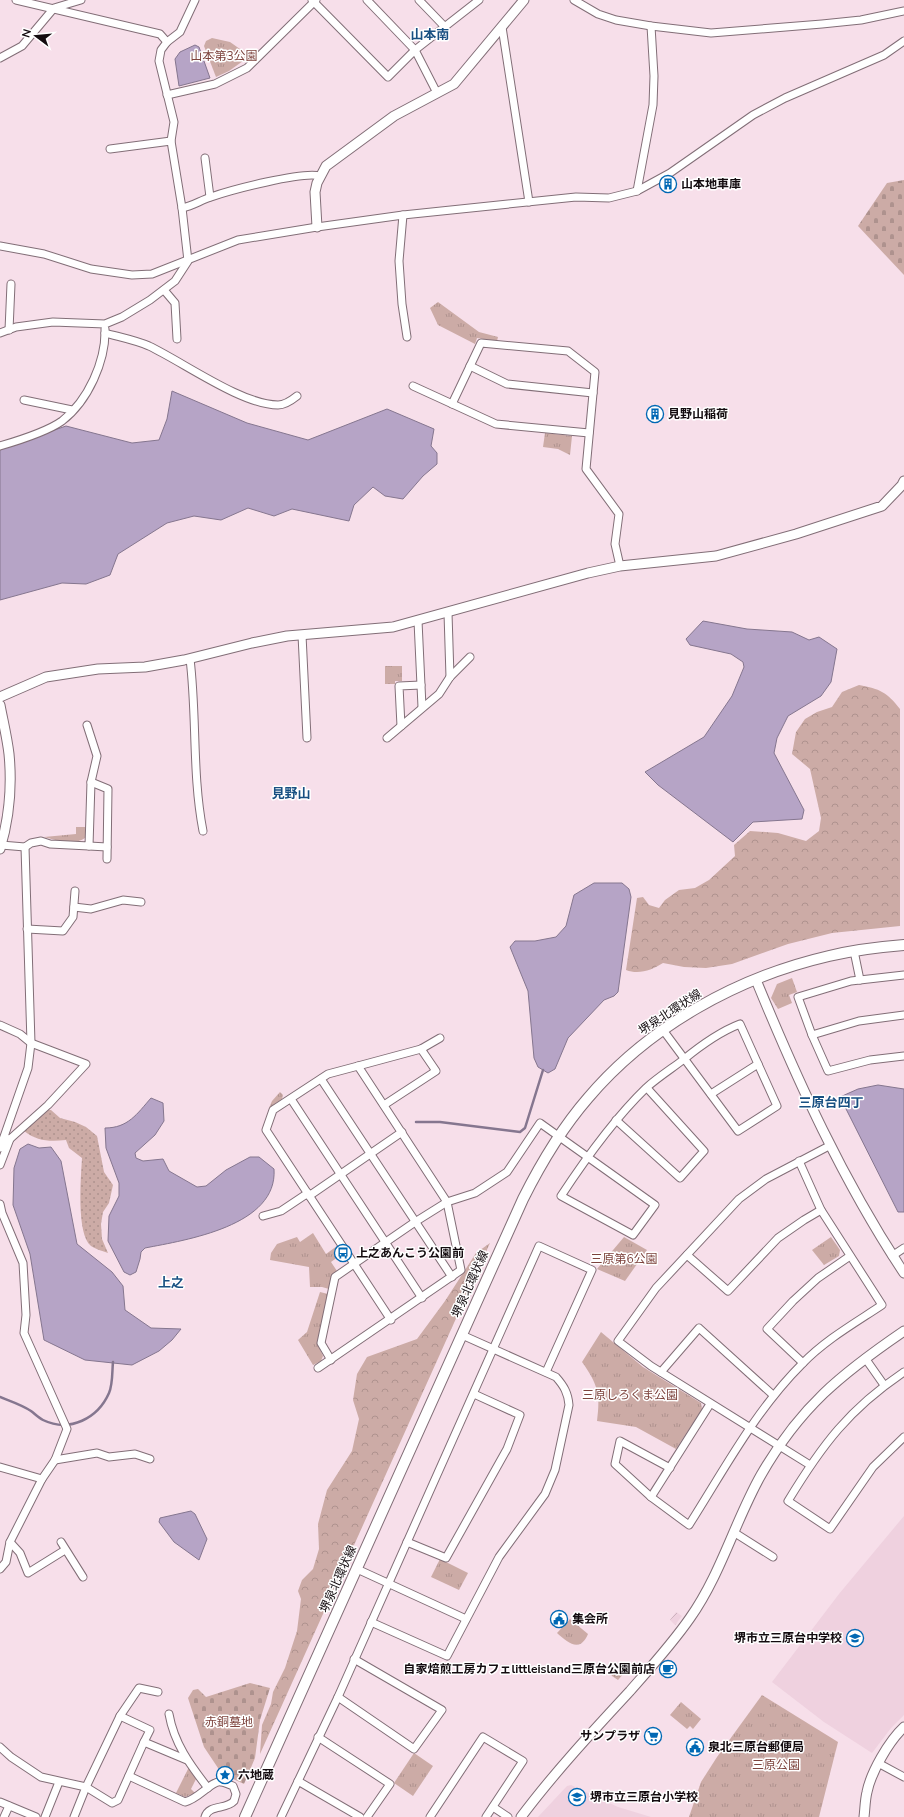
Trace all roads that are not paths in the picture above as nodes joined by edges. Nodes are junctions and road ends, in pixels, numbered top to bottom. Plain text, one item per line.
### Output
1 (16, 0) edge
2 (81, 0) edge
3 (195, 0) edge
4 (367, 0) edge
5 (419, 0) edge
6 (479, 0) edge
7 (524, 0) edge
8 (574, 0) edge
9 (314, 1) edge
10 (470, 3) edge
11 (54, 8) junction
12 (904, 11) edge
13 (651, 26) junction
14 (445, 27) junction
15 (502, 27) junction
16 (904, 41) edge
17 (167, 42) junction
18 (415, 50) junction
19 (0, 58) edge
20 (437, 93) junction
21 (167, 95) junction
22 (171, 141) junction
23 (110, 149) dead end
24 (205, 158) dead end
25 (320, 176) junction
26 (637, 191) junction
27 (210, 197) junction
28 (529, 202) junction
29 (182, 208) junction
30 (403, 215) junction
31 (317, 227) junction
32 (0, 246) edge
33 (188, 261) junction
34 (11, 284) dead end
35 (164, 290) junction
36 (104, 324) junction
37 (9, 330) junction
38 (0, 333) edge
39 (105, 333) junction
40 (407, 337) dead end
41 (177, 339) dead end
42 (470, 366) junction
43 (413, 386) dead end
44 (593, 392) junction
45 (297, 396) dead end
46 (24, 400) dead end
47 (452, 404) junction
48 (72, 410) junction
49 (589, 434) junction
50 (0, 446) edge
51 (904, 480) edge
52 (620, 566) junction
53 (448, 613) junction
54 (418, 621) junction
55 (302, 635) junction
56 (470, 658) dead end
57 (190, 659) junction
58 (450, 677) junction
59 (421, 685) junction
60 (0, 697) edge
61 (0, 705) edge
62 (422, 707) junction
63 (87, 726) dead end
64 (401, 726) junction
65 (308, 738) dead end
66 (387, 738) dead end
67 (91, 782) junction
68 (203, 831) dead end
69 (89, 846) junction
70 (1, 847) edge
71 (25, 847) junction
72 (107, 847) junction
73 (107, 858) dead end
74 (74, 891) dead end
75 (141, 902) dead end
76 (74, 907) junction
77 (26, 929) junction
78 (904, 945) edge
79 (854, 951) junction
80 (904, 975) edge
81 (756, 980) junction
82 (860, 980) junction
83 (904, 1015) edge
84 (0, 1025) edge
85 (663, 1030) junction
86 (812, 1035) junction
87 (440, 1038) dead end
88 (31, 1043) junction
89 (421, 1049) junction
90 (904, 1056) edge
91 (684, 1059) junction
92 (758, 1064) junction
93 (358, 1066) junction
94 (321, 1079) junction
95 (647, 1088) junction
96 (711, 1094) junction
97 (291, 1099) junction
98 (384, 1105) junction
99 (616, 1120) junction
100 (402, 1132) junction
101 (560, 1136) junction
102 (7, 1138) junction
103 (829, 1146) junction
104 (0, 1148) edge
105 (371, 1154) junction
106 (588, 1156) junction
107 (799, 1161) junction
108 (0, 1165) edge
109 (341, 1174) junction
110 (308, 1194) junction
111 (447, 1202) junction
112 (0, 1204) edge
113 (821, 1210) junction
114 (262, 1216) dead end
115 (415, 1222) junction
116 (386, 1242) junction
117 (904, 1248) edge
118 (687, 1255) junction
119 (850, 1256) junction
120 (892, 1256) junction
121 (355, 1264) junction
122 (904, 1273) edge
123 (452, 1277) junction
124 (422, 1298) junction
125 (391, 1320) junction
126 (904, 1331) edge
127 (462, 1335) junction
128 (494, 1348) junction
129 (865, 1358) junction
130 (332, 1360) junction
131 (803, 1363) junction
132 (318, 1368) dead end
133 (546, 1372) junction
134 (661, 1372) junction
135 (904, 1372) edge
136 (884, 1385) junction
137 (474, 1394) junction
138 (773, 1395) junction
139 (710, 1404) junction
140 (750, 1428) junction
141 (904, 1437) edge
142 (779, 1446) junction
143 (150, 1459) dead end
144 (55, 1460) junction
145 (810, 1465) junction
146 (0, 1467) edge
147 (670, 1468) junction
148 (42, 1479) junction
149 (651, 1497) junction
150 (735, 1533) junction
151 (10, 1542) junction
152 (61, 1542) dead end
153 (407, 1542) junction
154 (65, 1550) junction
155 (773, 1557) dead end
156 (0, 1569) edge
157 (357, 1569) junction
158 (83, 1577) dead end
159 (388, 1583) junction
160 (466, 1619) junction
161 (372, 1622) junction
162 (354, 1659) junction
163 (158, 1692) dead end
164 (338, 1697) junction
165 (169, 1714) dead end
166 (120, 1716) junction
167 (904, 1727) edge
168 (318, 1737) junction
169 (144, 1742) junction
170 (0, 1747) edge
171 (187, 1760) junction
172 (878, 1763) junction
173 (129, 1776) junction
174 (904, 1777) edge
175 (298, 1781) junction
176 (59, 1782) junction
177 (86, 1787) junction
178 (208, 1788) junction
179 (0, 1802) edge
180 (9, 1806) junction
181 (493, 1807) junction
182 (4, 1817) edge
183 (36, 1817) edge
184 (44, 1817) edge
185 (74, 1817) edge
186 (205, 1817) edge
187 (245, 1817) edge
188 (281, 1817) edge
189 (360, 1817) edge
190 (367, 1817) edge
191 (430, 1817) edge
192 (486, 1817) edge
193 (508, 1817) edge
194 (521, 1817) edge
195 (864, 1817) edge

1 - 11 street
2 - 11 street
3 - 17 street
4 - 18 street
5 - 14 street
6 - 10 street
7 - 15 street
8 - 13 street
9 - 18 street
9 - 21 street
10 - 14 street
11 - 17 street
11 - 19 street
12 - 13 street
13 - 26 street
14 - 18 street
15 - 20 street
15 - 28 street
16 - 26 street
17 - 21 street
18 - 20 street
20 - 25 street
21 - 22 street
22 - 23 street
22 - 29 street
24 - 27 street
25 - 27 street
25 - 31 street
26 - 28 street
27 - 29 street
28 - 30 street
29 - 33 street
30 - 31 street
30 - 40 street
31 - 33 street
32 - 33 street
33 - 35 street
34 - 37 street
35 - 36 street
35 - 41 street
36 - 37 street
36 - 39 street
37 - 38 street
39 - 45 street
39 - 48 street
42 - 44 street
42 - 44 street
42 - 47 street
43 - 47 street
44 - 49 street
46 - 48 street
47 - 49 street
48 - 50 street
49 - 52 street
51 - 52 street
52 - 53 street
53 - 54 street
53 - 58 street
54 - 55 street
54 - 59 street
55 - 57 street
55 - 65 street
56 - 58 street
57 - 60 street
57 - 68 street
58 - 62 street
59 - 62 street
59 - 64 street
61 - 70 street
62 - 64 street
63 - 67 street
64 - 66 street
67 - 69 street
67 - 72 street
69 - 71 street
69 - 72 street
70 - 71 street
71 - 77 street
72 - 73 street
74 - 76 street
75 - 76 street
76 - 77 street
77 - 88 street
78 - 79 main road, 堺泉北環状線
79 - 81 main road, 堺泉北環状線
79 - 82 street
80 - 82 street
81 - 85 main road, 堺泉北環状線
81 - 103 street
82 - 86 street
83 - 86 street
84 - 88 street
85 - 91 street
85 - 101 main road, 堺泉北環状線
86 - 90 street
87 - 89 street
88 - 102 street
88 - 102 street
89 - 93 street
89 - 98 street
91 - 92 street
91 - 95 street
91 - 96 street
92 - 96 street
92 - 96 street
93 - 94 street
93 - 98 street
94 - 97 street
94 - 105 street
95 - 99 street
95 - 99 street
97 - 109 street
97 - 110 street
98 - 100 street
99 - 106 street
100 - 105 street
100 - 111 street
101 - 106 street
101 - 111 street
101 - 127 main road, 堺泉北環状線
102 - 104 street
102 - 108 street
103 - 107 street
103 - 120 street
105 - 109 street
105 - 115 street
106 - 106 street
107 - 113 street
107 - 118 street
109 - 110 street
109 - 116 street
110 - 114 street
110 - 121 street
111 - 115 street
111 - 123 street
112 - 144 street
113 - 118 street
113 - 119 street
115 - 116 street
115 - 123 street
116 - 121 street
116 - 124 street
117 - 120 street
118 - 134 street
119 - 131 street
119 - 131 street
120 - 122 street
121 - 125 street
121 - 130 street
123 - 124 street
124 - 125 street
125 - 130 street
126 - 129 street
127 - 128 street
127 - 157 main road, 堺泉北環状線
128 - 133 street
128 - 133 street
128 - 137 street
129 - 136 street
129 - 142 street
130 - 132 street
131 - 138 street
133 - 160 street
134 - 138 street
134 - 139 street
135 - 136 street
136 - 145 street
137 - 153 street
137 - 153 street
138 - 140 street
139 - 140 street
139 - 147 street
140 - 142 street
140 - 149 street
141 - 145 street
142 - 145 street
142 - 150 street
143 - 144 street
144 - 148 street
146 - 148 street
147 - 149 street
147 - 149 street
148 - 151 street
150 - 155 street
150 - 194 street
151 - 154 street
151 - 156 street
152 - 154 street
153 - 159 street
154 - 158 street
157 - 159 street
157 - 187 main road, 堺泉北環状線
159 - 160 street
159 - 161 street
160 - 161 street
161 - 162 street
162 - 164 street
162 - 164 street
163 - 166 street
164 - 168 street
165 - 171 street
166 - 169 street
166 - 177 street
167 - 172 street
168 - 175 street
168 - 190 street
169 - 171 street
169 - 173 street
170 - 176 street
171 - 178 street
172 - 174 street
172 - 195 street
173 - 177 street
173 - 178 street
175 - 188 street
175 - 189 street
176 - 177 street
176 - 184 street
177 - 185 street
178 - 186 street
179 - 180 street
180 - 182 street
180 - 183 street
181 - 191 street
181 - 192 street
181 - 193 street

